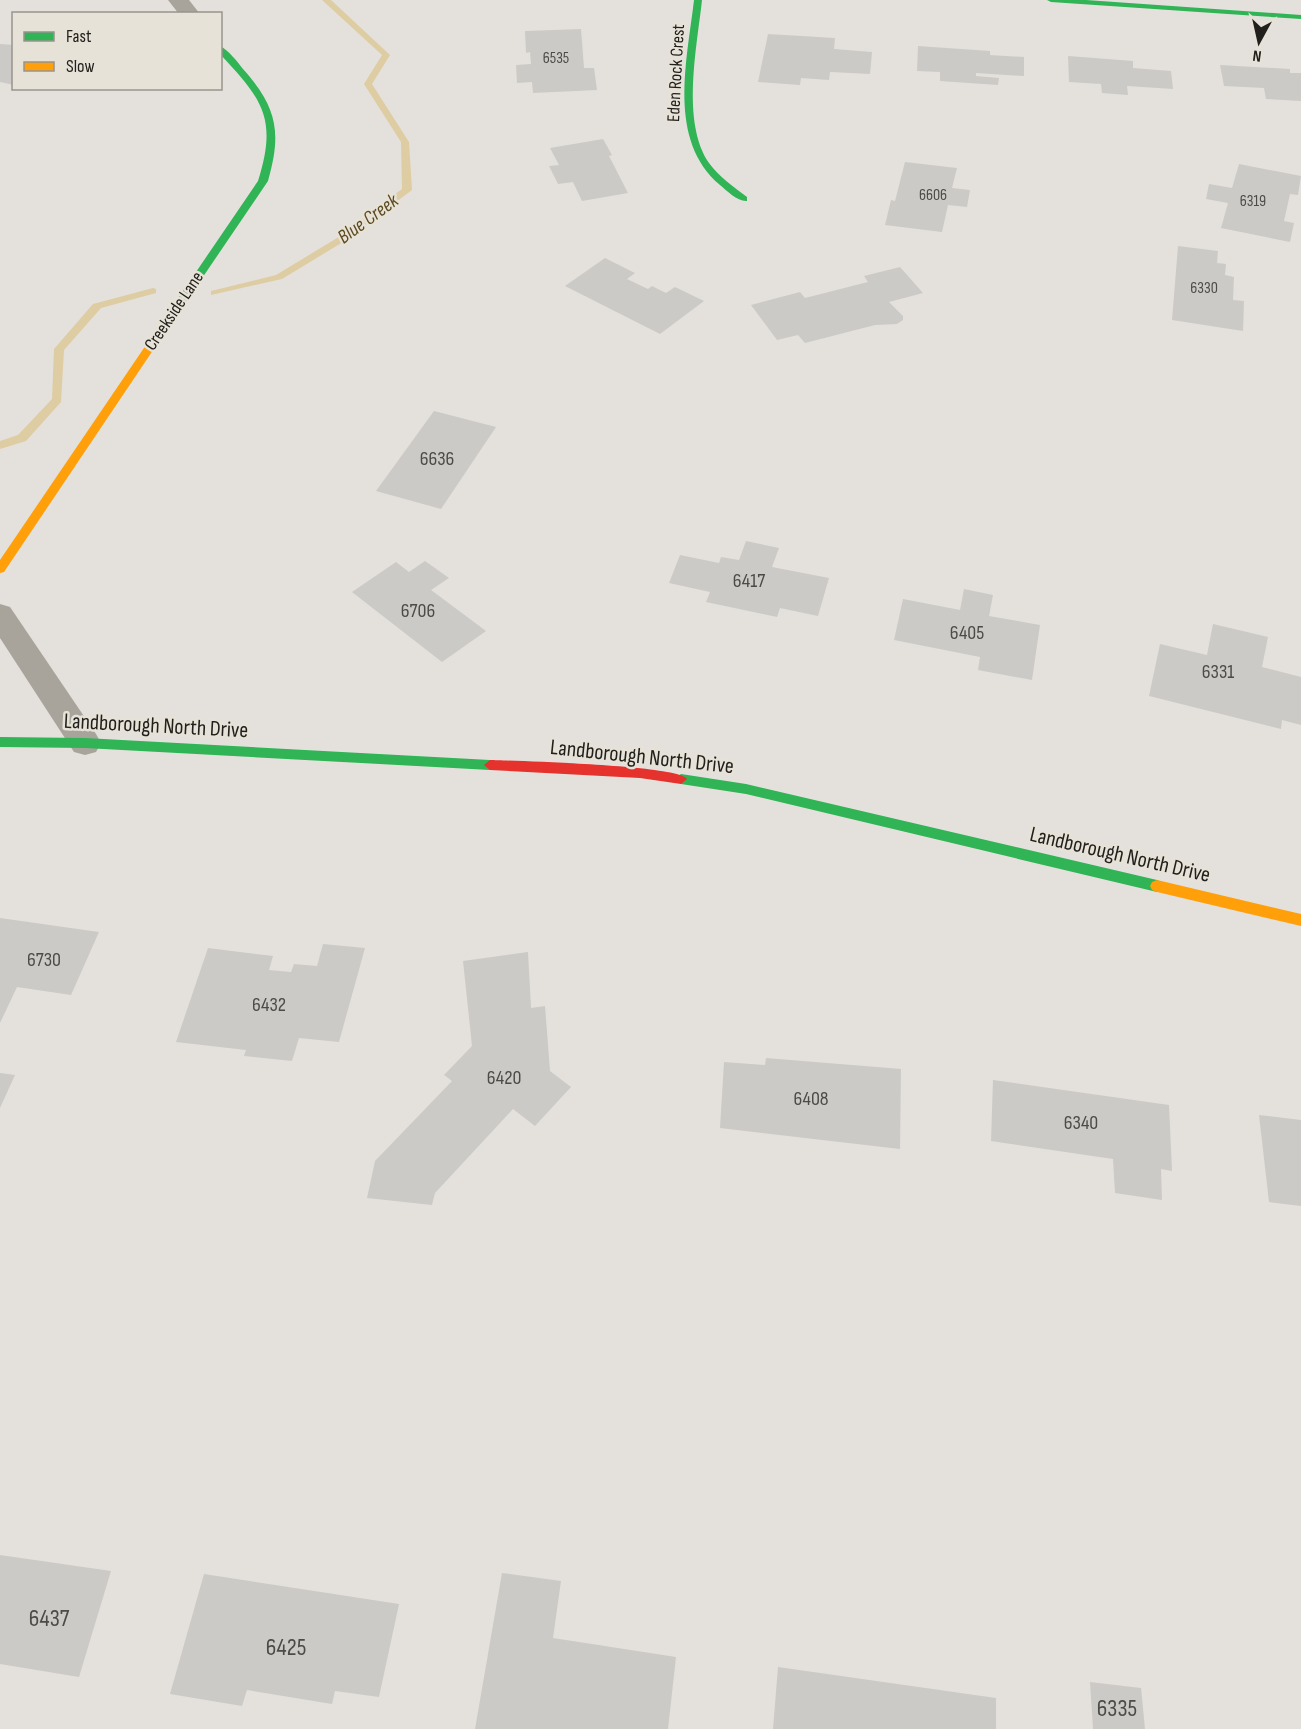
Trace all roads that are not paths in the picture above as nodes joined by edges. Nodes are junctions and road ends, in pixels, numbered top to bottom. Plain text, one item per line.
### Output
1 (178, 0) edge
2 (698, 0) edge
3 (1051, 0) edge
4 (188, 12) edge
5 (1301, 17) edge
6 (222, 50) edge
7 (744, 199) dead end
8 (0, 569) edge
9 (0, 615) edge
10 (0, 742) edge
11 (85, 743) junction
12 (1301, 920) edge

1 - 4 street
2 - 7 street, Eden Rock Crest
3 - 5 street
6 - 8 street, Creekside Lane
9 - 11 street
10 - 11 street, Landborough North Drive
11 - 12 street, Landborough North Drive

